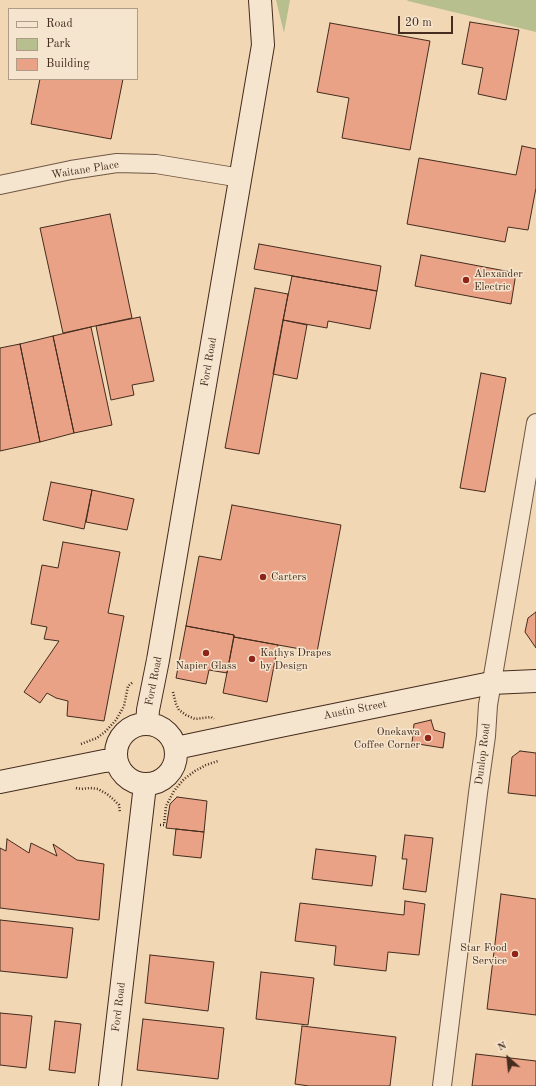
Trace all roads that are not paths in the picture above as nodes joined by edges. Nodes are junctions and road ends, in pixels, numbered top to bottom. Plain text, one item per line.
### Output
1 (260, 0) edge
2 (241, 178) junction
3 (0, 185) edge
4 (536, 423) edge
5 (536, 681) edge
6 (491, 683) junction
7 (147, 724) junction
8 (176, 748) junction
9 (116, 760) junction
10 (0, 782) edge
11 (145, 785) junction
12 (110, 1086) edge
13 (442, 1086) edge

1 - 2 street, Ford Road
2 - 3 street, Waitane Place
2 - 7 street, Ford Road
4 - 6 street, Dunlop Road
5 - 6 street, Austin Street
6 - 8 street, Austin Street
6 - 13 street, Dunlop Road
7 - 8 street
7 - 9 street
8 - 11 street
9 - 10 street
9 - 11 street
11 - 12 street, Ford Road

